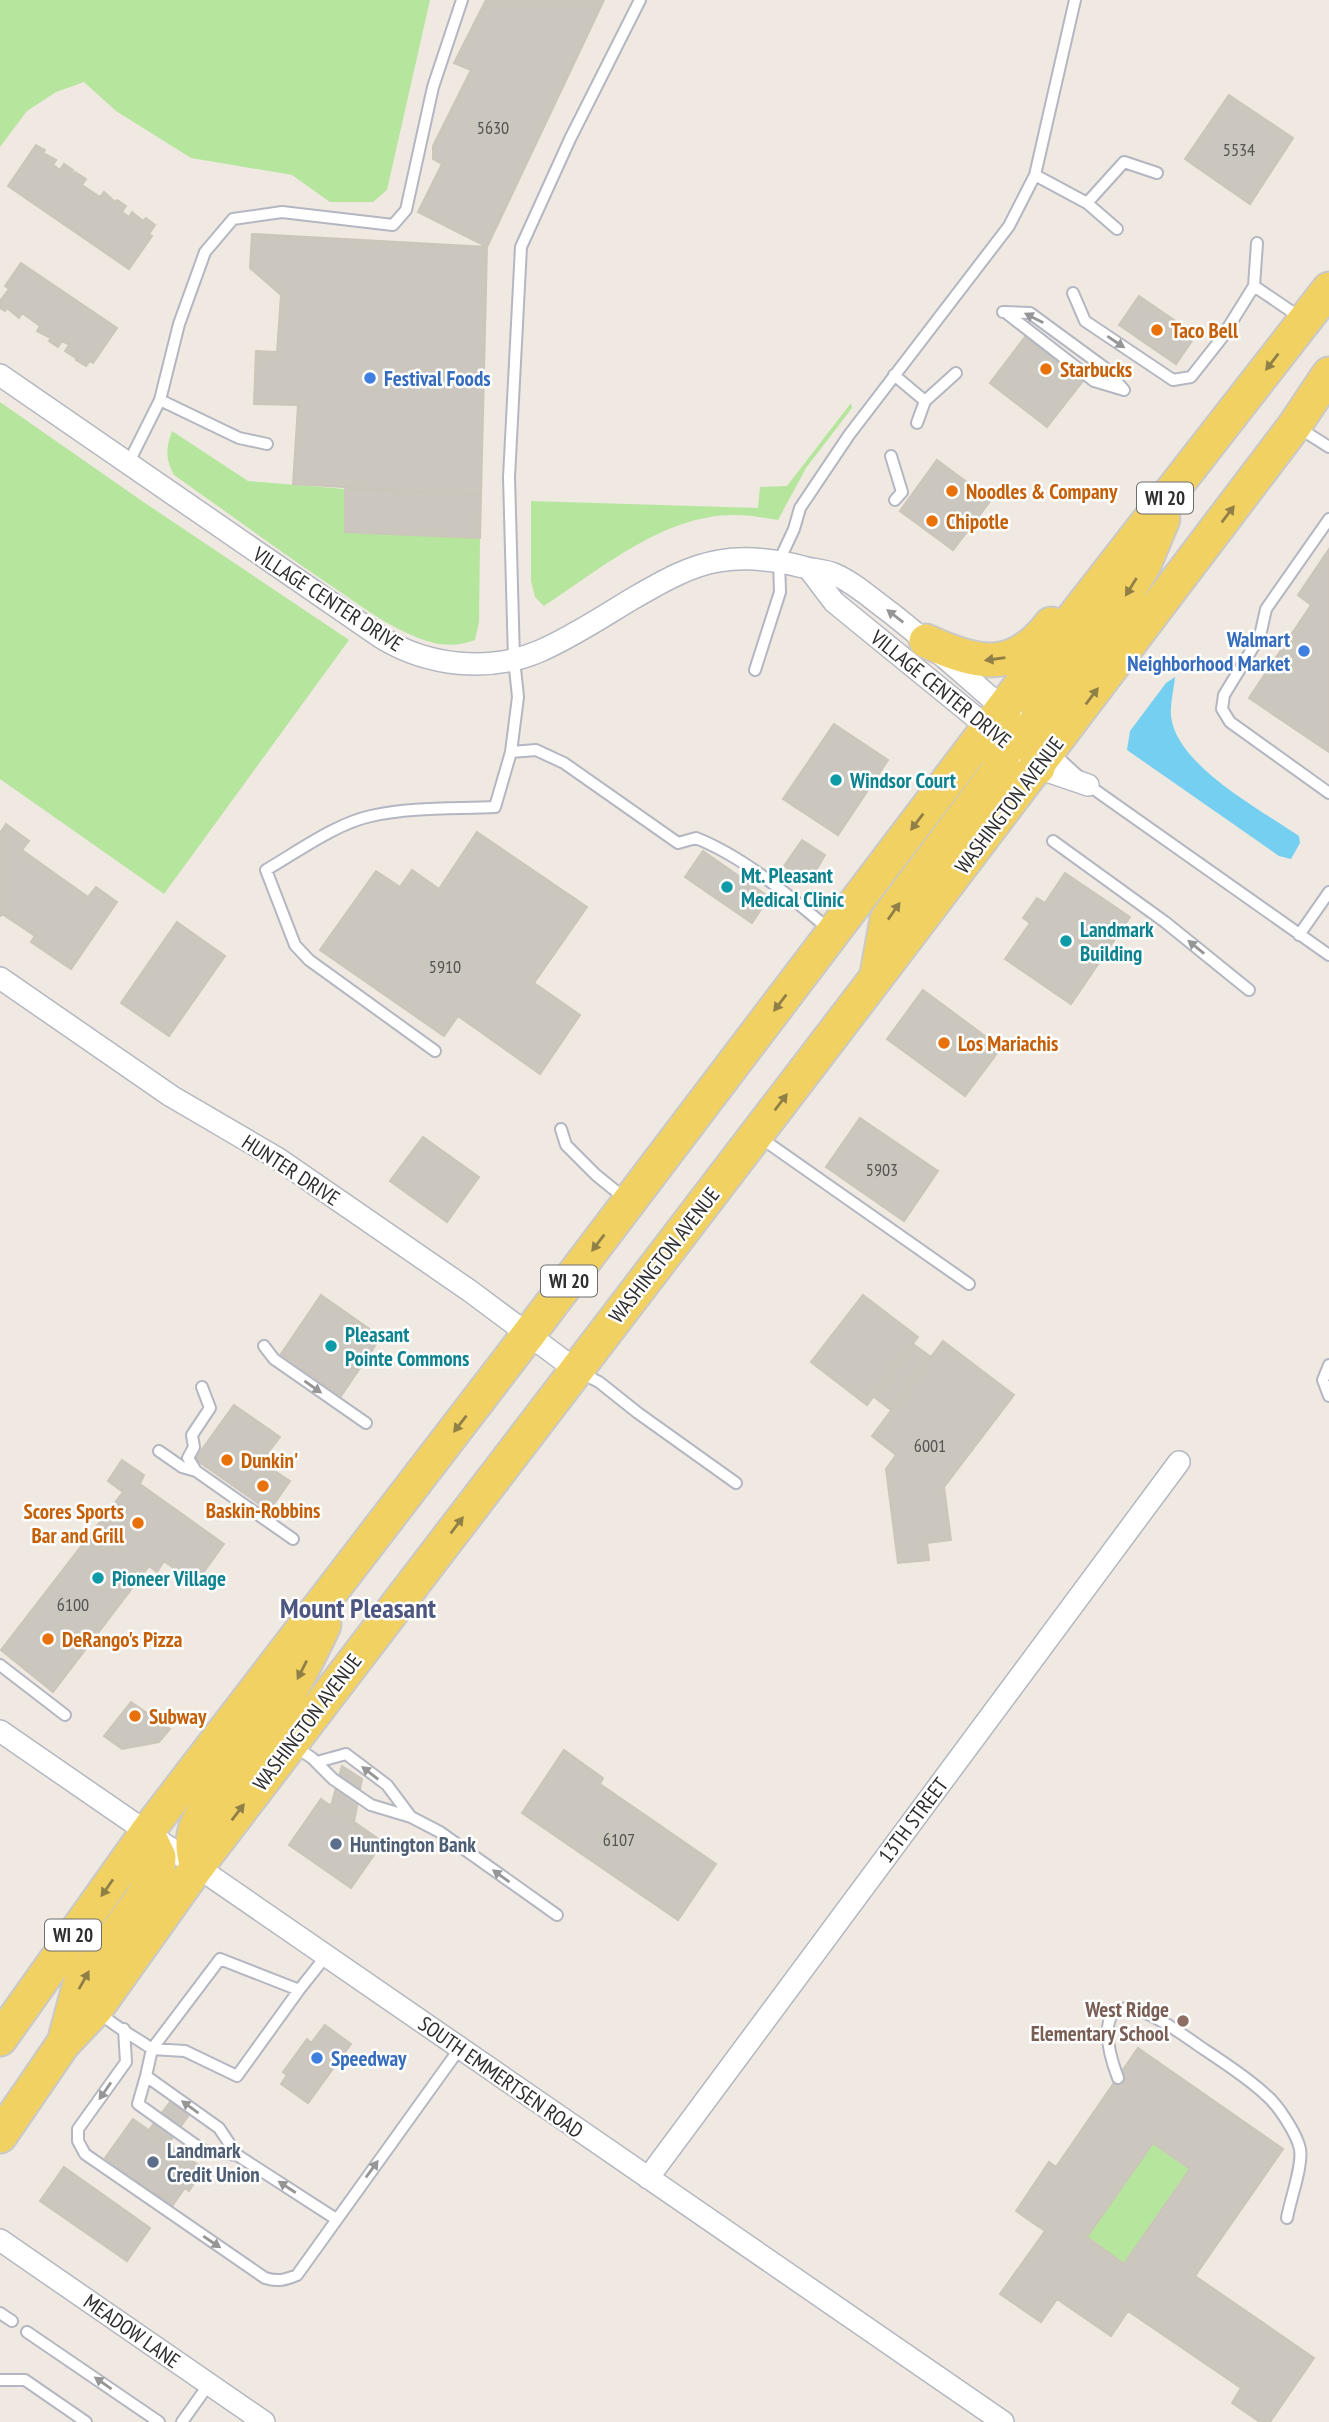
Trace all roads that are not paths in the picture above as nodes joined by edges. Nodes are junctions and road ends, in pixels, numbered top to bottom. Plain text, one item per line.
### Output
1 (462, 0) edge
2 (640, 0) edge
3 (1075, 0) edge
4 (1157, 173) dead end
5 (1035, 175) junction
6 (1087, 203) junction
7 (1116, 229) dead end
8 (1256, 243) dead end
9 (1254, 286) junction
10 (1329, 289) edge
11 (1073, 293) dead end
12 (1003, 312) joint
13 (1304, 320) junction
14 (956, 373) dead end
15 (1329, 373) edge
16 (0, 375) edge
17 (894, 375) junction
18 (160, 400) junction
19 (925, 401) junction
20 (917, 423) dead end
21 (1295, 425) junction
22 (267, 444) dead end
23 (1329, 447) edge
24 (891, 456) dead end
25 (128, 464) junction
26 (1179, 480) junction
27 (895, 500) dead end
28 (1329, 519) edge
29 (779, 561) junction
30 (809, 569) junction
31 (926, 640) junction
32 (514, 660) junction
33 (755, 670) dead end
34 (1020, 739) junction
35 (511, 752) junction
36 (1088, 786) joint
37 (1329, 793) edge
38 (1053, 841) dead end
39 (1329, 892) edge
40 (833, 933) junction
41 (1299, 935) junction
42 (1329, 955) edge
43 (0, 978) edge
44 (1249, 990) dead end
45 (435, 1051) dead end
46 (561, 1129) dead end
47 (756, 1135) junction
48 (629, 1202) junction
49 (969, 1284) dead end
50 (528, 1335) junction
51 (264, 1346) dead end
52 (1329, 1365) edge
53 (576, 1370) junction
54 (202, 1387) dead end
55 (1329, 1396) edge
56 (366, 1423) dead end
57 (159, 1451) dead end
58 (1179, 1462) dead end
59 (196, 1471) junction
60 (736, 1483) dead end
61 (293, 1539) dead end
62 (352, 1564) junction
63 (0, 1665) edge
64 (65, 1715) dead end
65 (0, 1731) edge
66 (304, 1753) junction
67 (411, 1817) junction
68 (146, 1832) junction
69 (197, 1867) junction
70 (557, 1915) dead end
71 (326, 1956) junction
72 (299, 1990) junction
73 (96, 2009) junction
74 (124, 2029) junction
75 (0, 2039) edge
76 (63, 2044) junction
77 (460, 2048) junction
78 (152, 2049) junction
79 (146, 2076) junction
80 (1118, 2078) dead end
81 (0, 2136) edge
82 (237, 2155) junction
83 (648, 2178) junction
84 (1287, 2218) dead end
85 (336, 2219) junction
86 (0, 2239) edge
87 (0, 2313) edge
88 (12, 2321) dead end
89 (27, 2332) dead end
90 (0, 2380) edge
91 (209, 2384) junction
92 (86, 2422) edge
93 (159, 2422) edge
94 (181, 2422) edge
95 (264, 2422) edge
96 (1003, 2422) edge

1 - 18 lane
2 - 32 lane
3 - 5 lane
4 - 6 lane
5 - 6 lane
5 - 17 lane
6 - 7 lane
8 - 9 lane
11 -> 9 lane
9 - 13 lane
10 - 13 main road, WASHINGTON AVENUE / WI 20
12 -> 12 lane
13 -> 26 main road, WASHINGTON AVENUE / WI 20
14 - 19 lane
15 - 21 main road, WASHINGTON AVENUE / WI 20
16 - 25 street, VILLAGE CENTER DRIVE
17 - 19 lane
17 - 29 lane
18 - 22 lane
18 - 25 lane
19 - 20 lane
21 - 23 lane
34 -> 21 main road, WASHINGTON AVENUE / WI 20
24 - 27 lane
25 - 32 street, VILLAGE CENTER DRIVE
26 -> 31 main road
26 -> 34 main road, WASHINGTON AVENUE / WI 20
28 - 37 lane
29 - 30 street, VILLAGE CENTER DRIVE
29 - 32 street, VILLAGE CENTER DRIVE
29 - 33 lane
31 -> 30 street, VILLAGE CENTER DRIVE
30 - 34 street, VILLAGE CENTER DRIVE
31 - 34 street, VILLAGE CENTER DRIVE
32 - 35 lane
34 - 36 street, VILLAGE CENTER DRIVE
34 -> 40 main road, WASHINGTON AVENUE / WI 20
47 -> 34 main road, WASHINGTON AVENUE / WI 20
35 - 40 lane
35 - 45 lane
36 - 41 lane
44 -> 38 lane
39 - 41 lane
40 -> 48 main road, WASHINGTON AVENUE / WI 20
41 - 42 lane
43 - 50 street, HUNTER DRIVE
46 - 48 lane
47 - 49 lane
47 - 53 main road, WASHINGTON AVENUE / WI 20
48 -> 50 main road, WASHINGTON AVENUE / WI 20
50 - 53 street, HUNTER DRIVE
50 -> 62 main road, WASHINGTON AVENUE / WI 20
51 -> 56 lane
52 - 55 lane
53 - 60 lane
66 -> 53 main road, WASHINGTON AVENUE / WI 20
54 - 59 lane
57 - 59 lane
58 - 83 street, 13TH STREET
59 - 61 lane
62 - 68 main road, WASHINGTON AVENUE / WI 20
62 -> 69 main road
63 - 64 lane
65 - 68 street, SOUTH EMMERTSEN ROAD
66 - 67 lane
67 -> 66 lane
69 -> 66 main road, WASHINGTON AVENUE / WI 20
70 -> 67 lane
68 - 69 street, SOUTH EMMERTSEN ROAD
68 -> 75 main road, WASHINGTON AVENUE / WI 20
76 -> 68 main road
69 - 71 street, SOUTH EMMERTSEN ROAD
69 - 73 main road, WASHINGTON AVENUE / WI 20
71 - 72 lane
71 - 77 street, SOUTH EMMERTSEN ROAD
72 - 78 lane
72 - 78 lane
73 - 74 lane
73 - 76 main road, WASHINGTON AVENUE / WI 20
74 - 78 lane
74 -> 85 lane
76 - 81 main road, WASHINGTON AVENUE / WI 20
77 - 83 street, SOUTH EMMERTSEN ROAD
85 -> 77 lane
78 - 79 lane
82 -> 79 lane
79 - 82 lane
80 - 84 lane
85 -> 82 lane
83 - 96 street, SOUTH EMMERTSEN ROAD
86 - 91 street, MEADOW LANE
87 - 88 lane
93 -> 89 lane
90 - 92 lane
91 - 94 lane
91 - 95 street, MEADOW LANE

